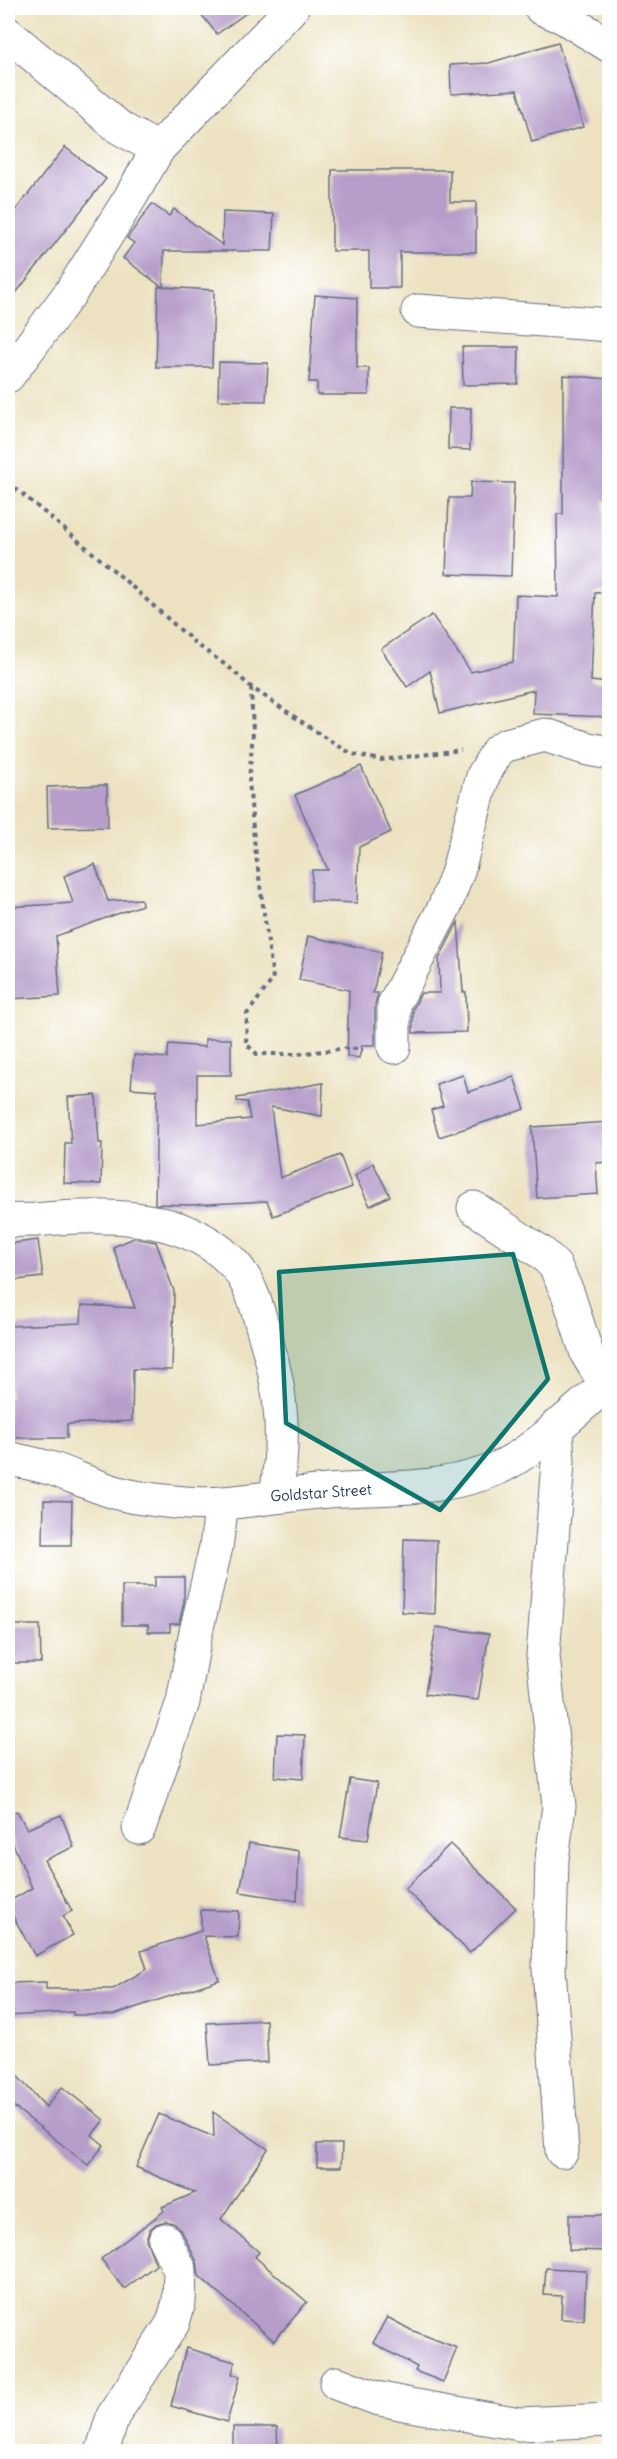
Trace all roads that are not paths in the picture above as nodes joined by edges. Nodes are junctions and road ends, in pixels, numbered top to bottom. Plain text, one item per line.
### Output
1 (292, 8) edge
2 (541, 8) edge
3 (8, 34) edge
4 (609, 46) edge
5 (158, 149) junction
6 (418, 311) dead end
7 (609, 325) edge
8 (8, 376) edge
9 (609, 753) edge
10 (394, 1047) road end
11 (474, 1208) dead end
12 (8, 1221) edge
13 (608, 1384) edge
14 (556, 1426) junction
15 (8, 1458) edge
16 (276, 1496) junction
17 (222, 1503) junction
18 (139, 1828) dead end
19 (562, 2151) dead end
20 (165, 2241) dead end
21 (336, 2383) dead end
22 (609, 2421) edge
23 (102, 2451) edge

1 - 5 street
2 - 4 street
3 - 5 street
5 - 8 street
6 - 7 street
9 - 10 street
11 - 13 street
12 - 16 street
13 - 14 street, Goldstar Street
14 - 16 street, Goldstar Street
14 - 19 street
15 - 17 street, Goldstar Street
16 - 17 street, Goldstar Street
17 - 18 street
20 - 23 street
21 - 22 street

